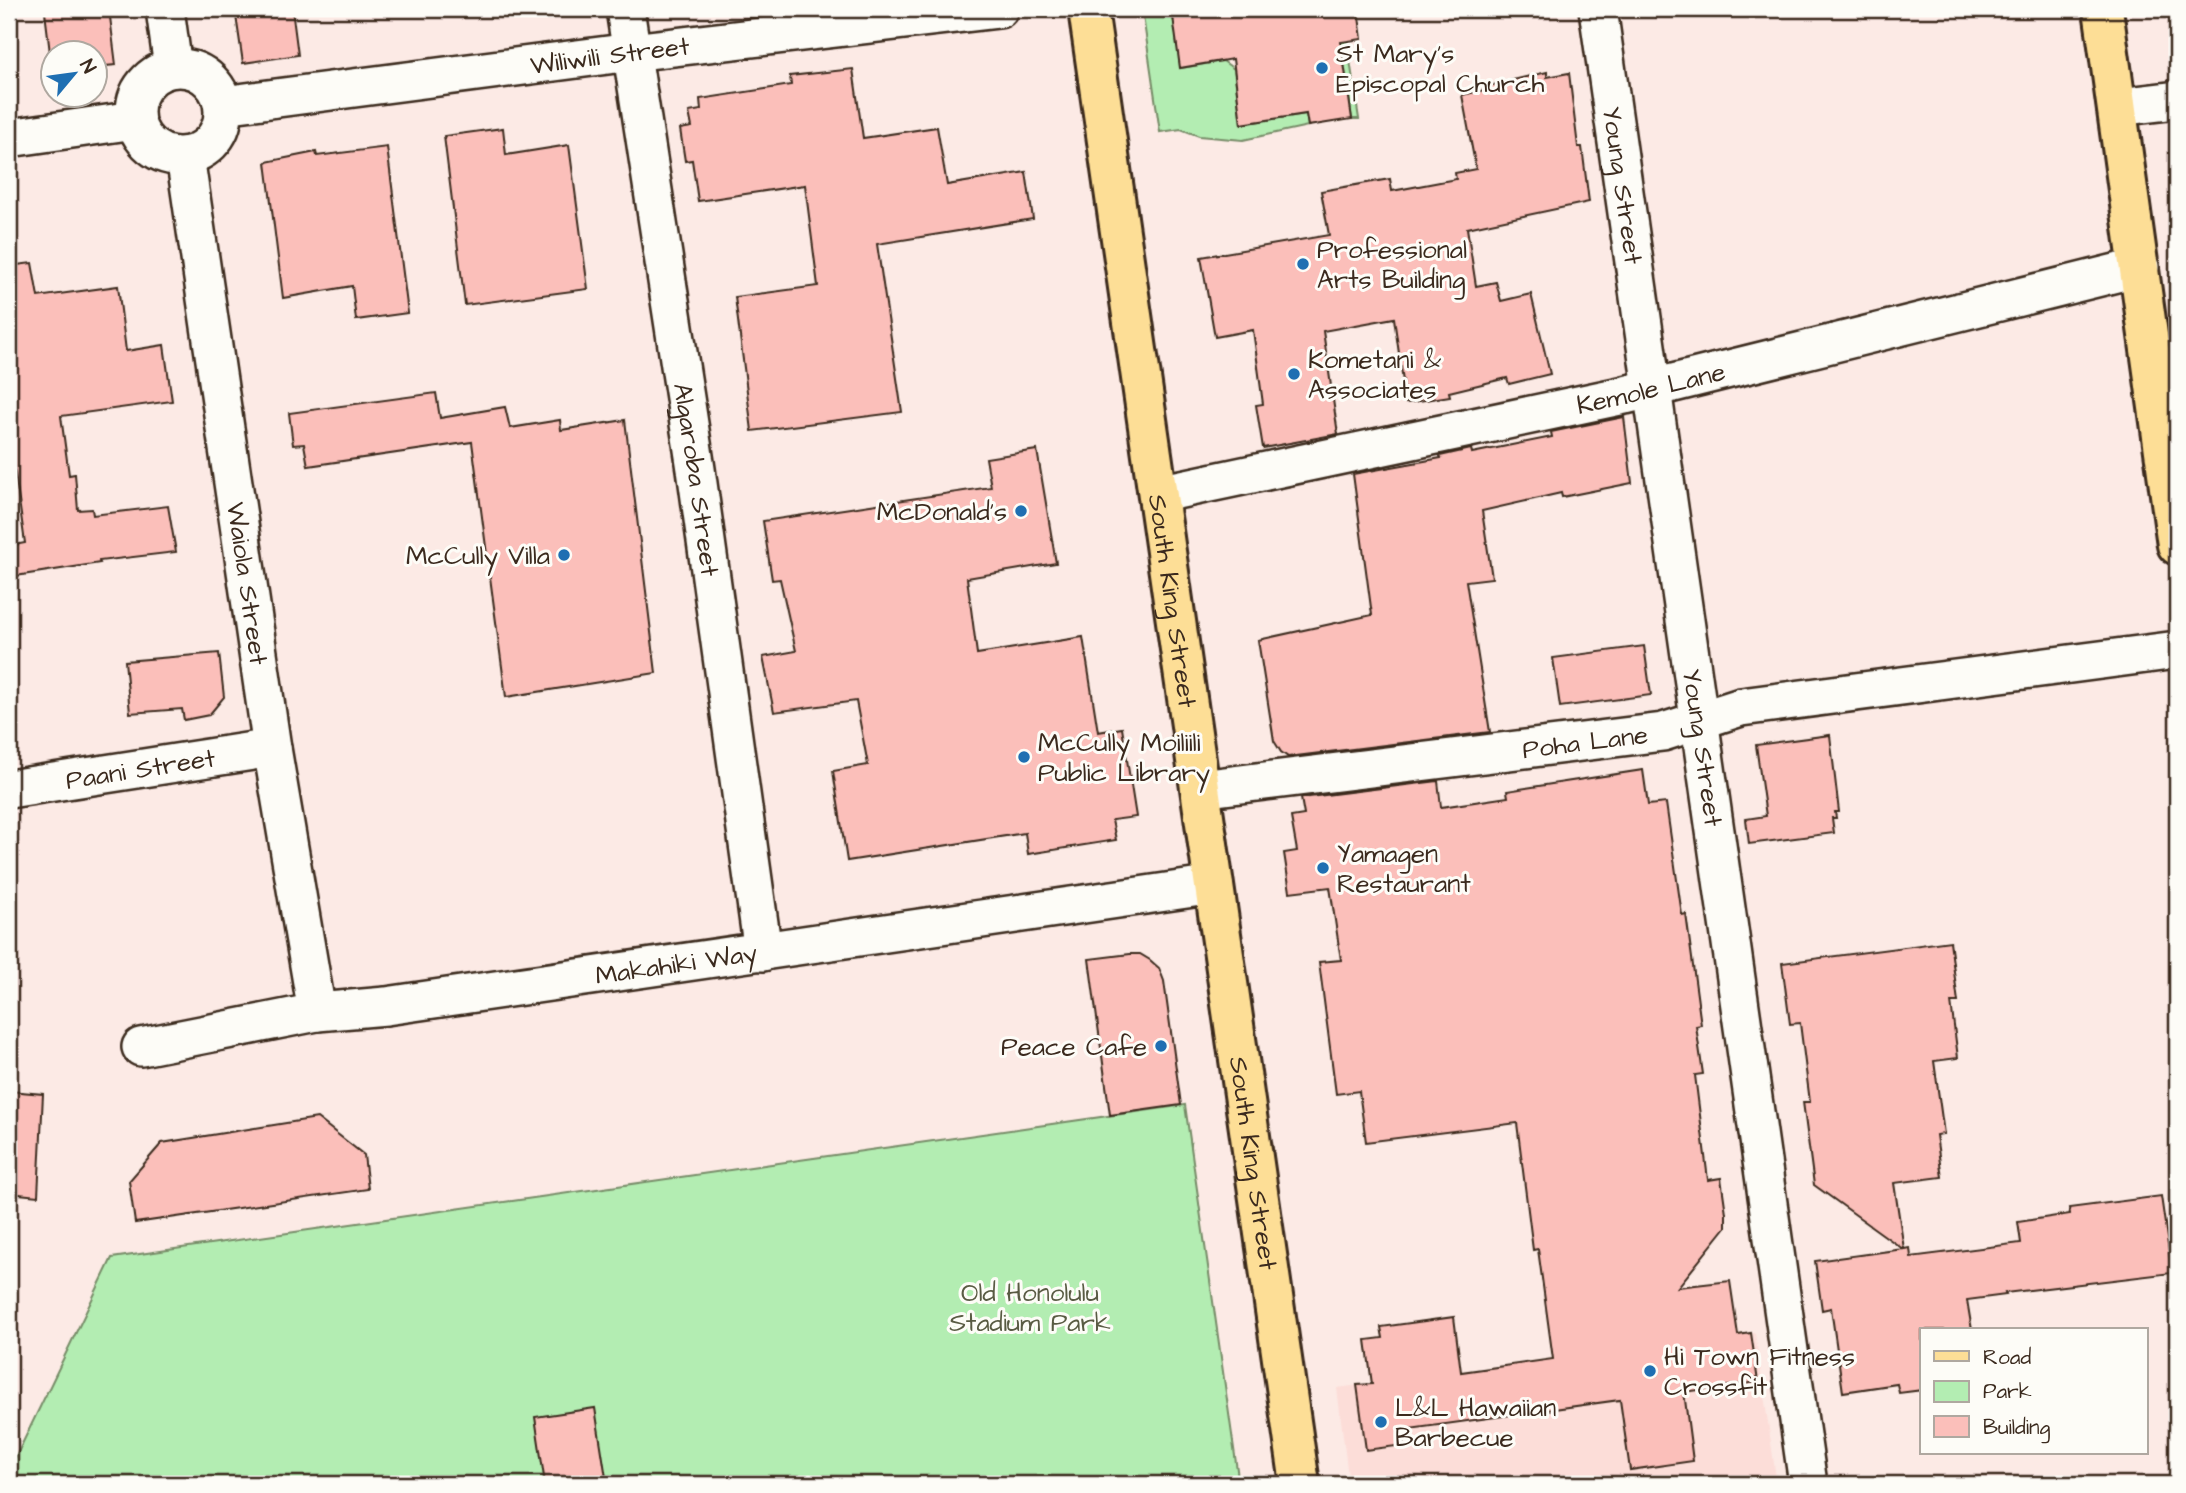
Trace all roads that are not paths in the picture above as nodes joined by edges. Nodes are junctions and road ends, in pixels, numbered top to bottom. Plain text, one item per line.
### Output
1 (165, 9) edge
2 (625, 9) edge
3 (999, 9) edge
4 (1088, 9) edge
5 (1598, 9) edge
6 (2103, 9) edge
7 (631, 52) junction
8 (173, 68) junction
9 (2177, 100) edge
10 (223, 105) junction
11 (2118, 107) junction
12 (135, 120) junction
13 (9, 138) edge
14 (185, 156) junction
15 (2140, 267) junction
16 (1652, 387) junction
17 (1158, 494) junction
18 (2177, 545) edge
19 (2177, 650) edge
20 (1699, 721) junction
21 (272, 748) junction
22 (9, 789) edge
23 (1200, 789) junction
24 (1214, 885) junction
25 (763, 952) junction
26 (317, 1012) junction
27 (141, 1047) dead end
28 (1300, 1484) edge
29 (1808, 1484) edge

1 - 8 street
2 - 7 street, Algaroba Street
3 - 7 street, Wiliwili Street
4 - 17 main road, South King Street
5 - 16 street, Young Street
6 - 11 main road
7 - 10 street, Wiliwili Street
7 - 25 street, Algaroba Street
8 - 10 street
8 - 12 street
9 - 11 street
10 - 14 street
11 - 15 main road
12 - 13 street
12 - 14 street
14 - 21 street, Waiola Street
15 - 16 street, Kemole Lane
15 - 18 main road
16 - 17 street, Kemole Lane
16 - 20 street, Young Street
17 - 23 main road, South King Street
19 - 20 street, Poha Lane
20 - 23 street, Poha Lane
20 - 29 street, Young Street
21 - 22 street, Paani Street
21 - 26 street, Waiola Street
23 - 24 main road, South King Street
24 - 25 street, Makahiki Way
24 - 28 main road, South King Street
25 - 26 street, Makahiki Way
26 - 27 street, Makahiki Way

